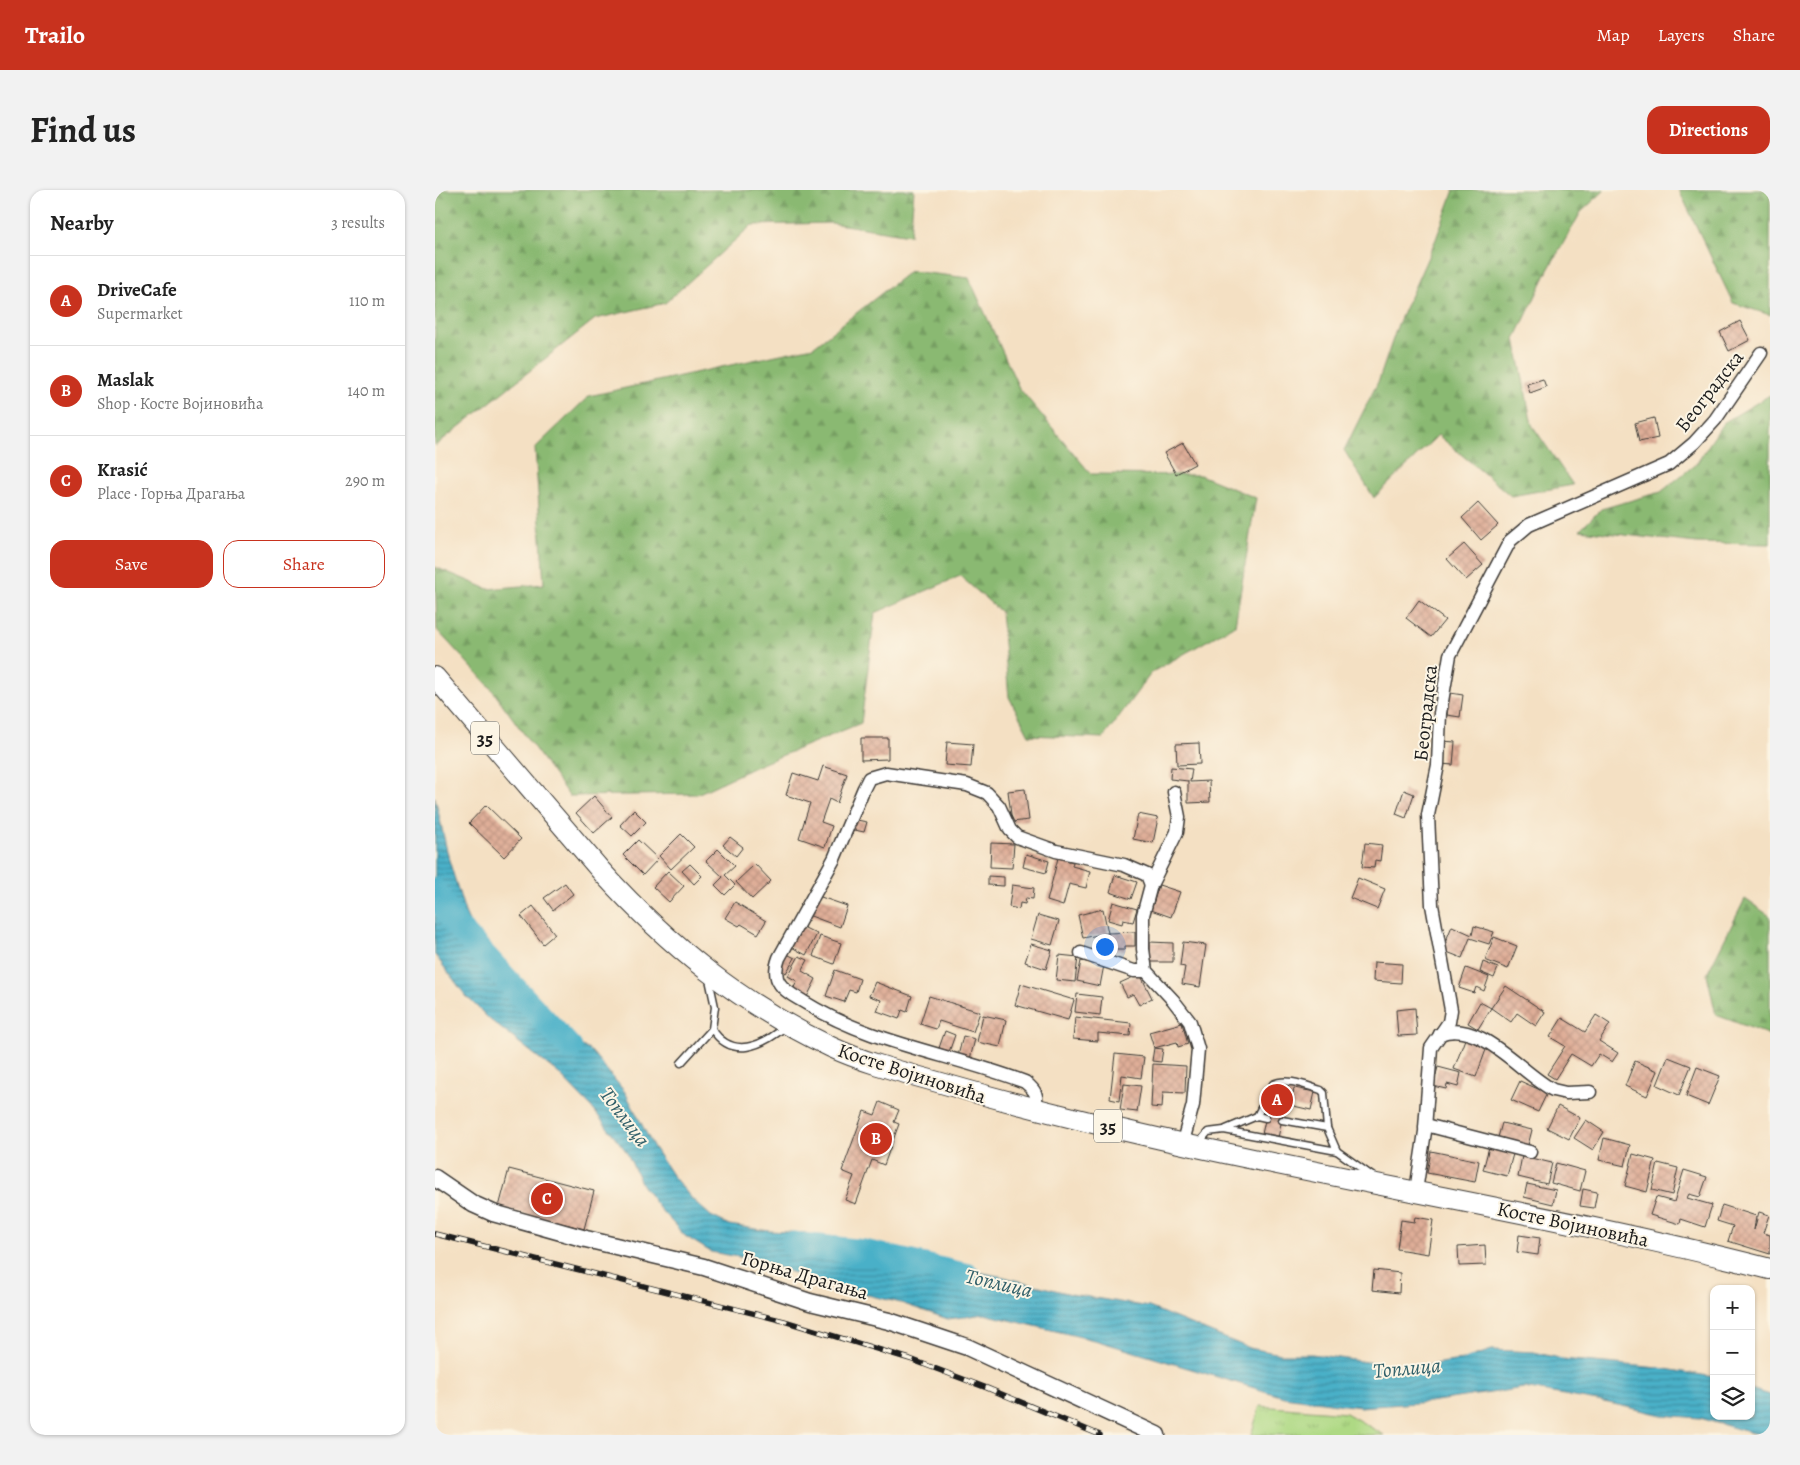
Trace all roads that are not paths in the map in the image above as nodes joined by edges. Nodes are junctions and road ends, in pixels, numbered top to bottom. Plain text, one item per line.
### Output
1 (1761, 353) dead end
2 (435, 677) edge
3 (1174, 792) dead end
4 (1151, 885) junction
5 (1081, 953) dead end
6 (1146, 971) junction
7 (707, 973) junction
8 (788, 1024) junction
9 (712, 1029) junction
10 (1439, 1034) junction
11 (681, 1063) dead end
12 (1590, 1092) dead end
13 (1035, 1108) junction
14 (1257, 1116) junction
15 (1266, 1118) dead end
16 (1282, 1120) dead end
17 (1327, 1128) junction
18 (1425, 1128) junction
19 (1225, 1130) junction
20 (1189, 1146) junction
21 (1337, 1151) junction
22 (1530, 1152) dead end
23 (435, 1178) edge
24 (1375, 1182) junction
25 (1416, 1191) junction
26 (1770, 1269) edge
27 (1157, 1435) edge

1 - 10 street, Београдска
2 - 7 main road, Косте Војиновића / 35
3 - 4 street
4 - 6 street
4 - 13 street
5 - 6 street
6 - 20 street
7 - 8 main road, Косте Војиновића / 35
7 - 9 lane
8 - 9 lane
8 - 13 main road, Косте Војиновића / 35
9 - 11 lane
10 - 12 street
10 - 18 street, Београдска
13 - 20 main road, Косте Војиновића / 35
14 - 15 lane
14 - 17 lane
14 - 19 lane
16 - 17 lane
17 - 21 lane
18 - 22 street
18 - 25 street, Београдска
19 - 20 lane
19 - 21 lane
20 - 24 main road, Косте Војиновића / 35
21 - 24 lane
23 - 27 street, Горња Драгања
24 - 25 main road, Косте Војиновића / 35
25 - 26 main road, Косте Војиновића / 35

